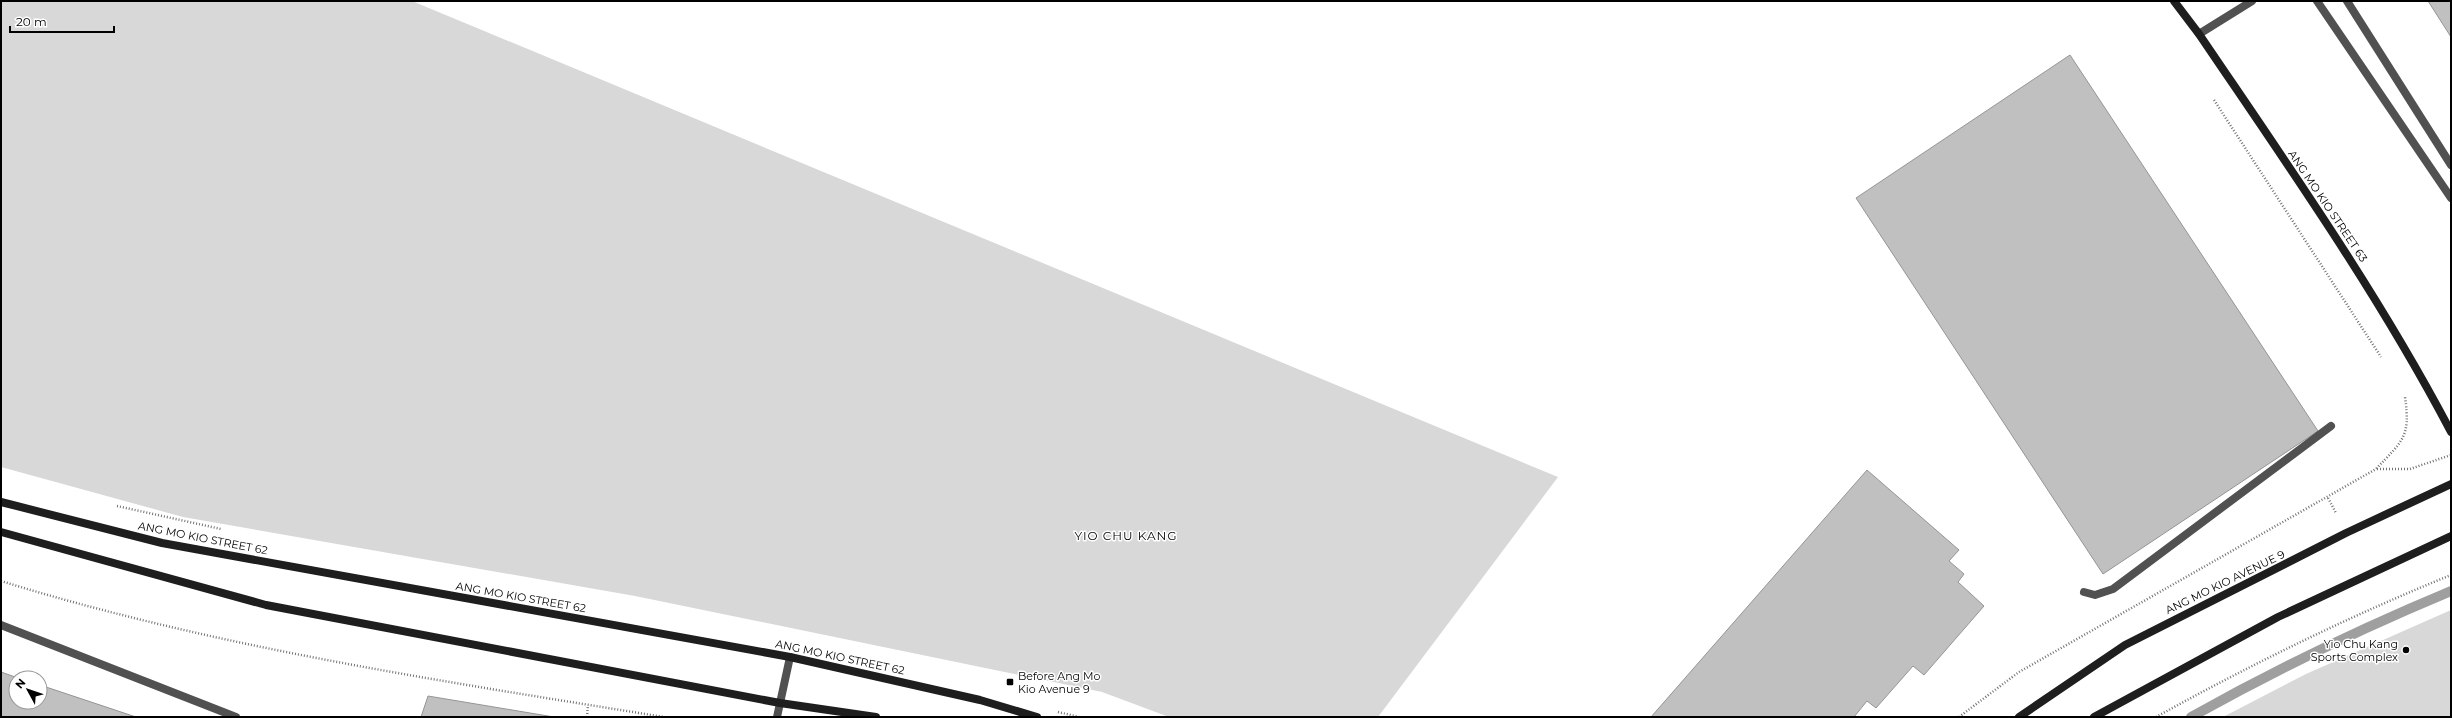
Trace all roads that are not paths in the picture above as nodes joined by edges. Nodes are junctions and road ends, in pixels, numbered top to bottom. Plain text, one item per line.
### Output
1 (2174, 1) edge
2 (2252, 1) edge
3 (2317, 1) edge
4 (2347, 1) edge
5 (2199, 34) junction
6 (2451, 165) edge
7 (2451, 198) edge
8 (2332, 426) dead end
9 (2451, 432) edge
10 (2451, 484) edge
11 (1, 502) edge
12 (1, 532) edge
13 (2451, 536) edge
14 (2084, 592) dead end
15 (1, 625) edge
16 (790, 657) junction
17 (780, 703) junction
18 (236, 717) edge
19 (777, 717) edge
20 (876, 717) edge
21 (1037, 717) edge
22 (2019, 717) edge
23 (2094, 717) edge

1 - 5 street, ANG MO KIO STREET 63
2 - 5 lane
3 - 7 lane
4 - 6 lane
5 - 9 street, ANG MO KIO STREET 63
8 - 14 lane
10 - 22 street, ANG MO KIO AVENUE 9
11 - 16 street, ANG MO KIO STREET 62
12 - 17 street
13 - 23 street
15 - 18 lane
16 - 17 lane
16 - 21 street, ANG MO KIO STREET 62
17 - 19 lane
17 - 20 street

